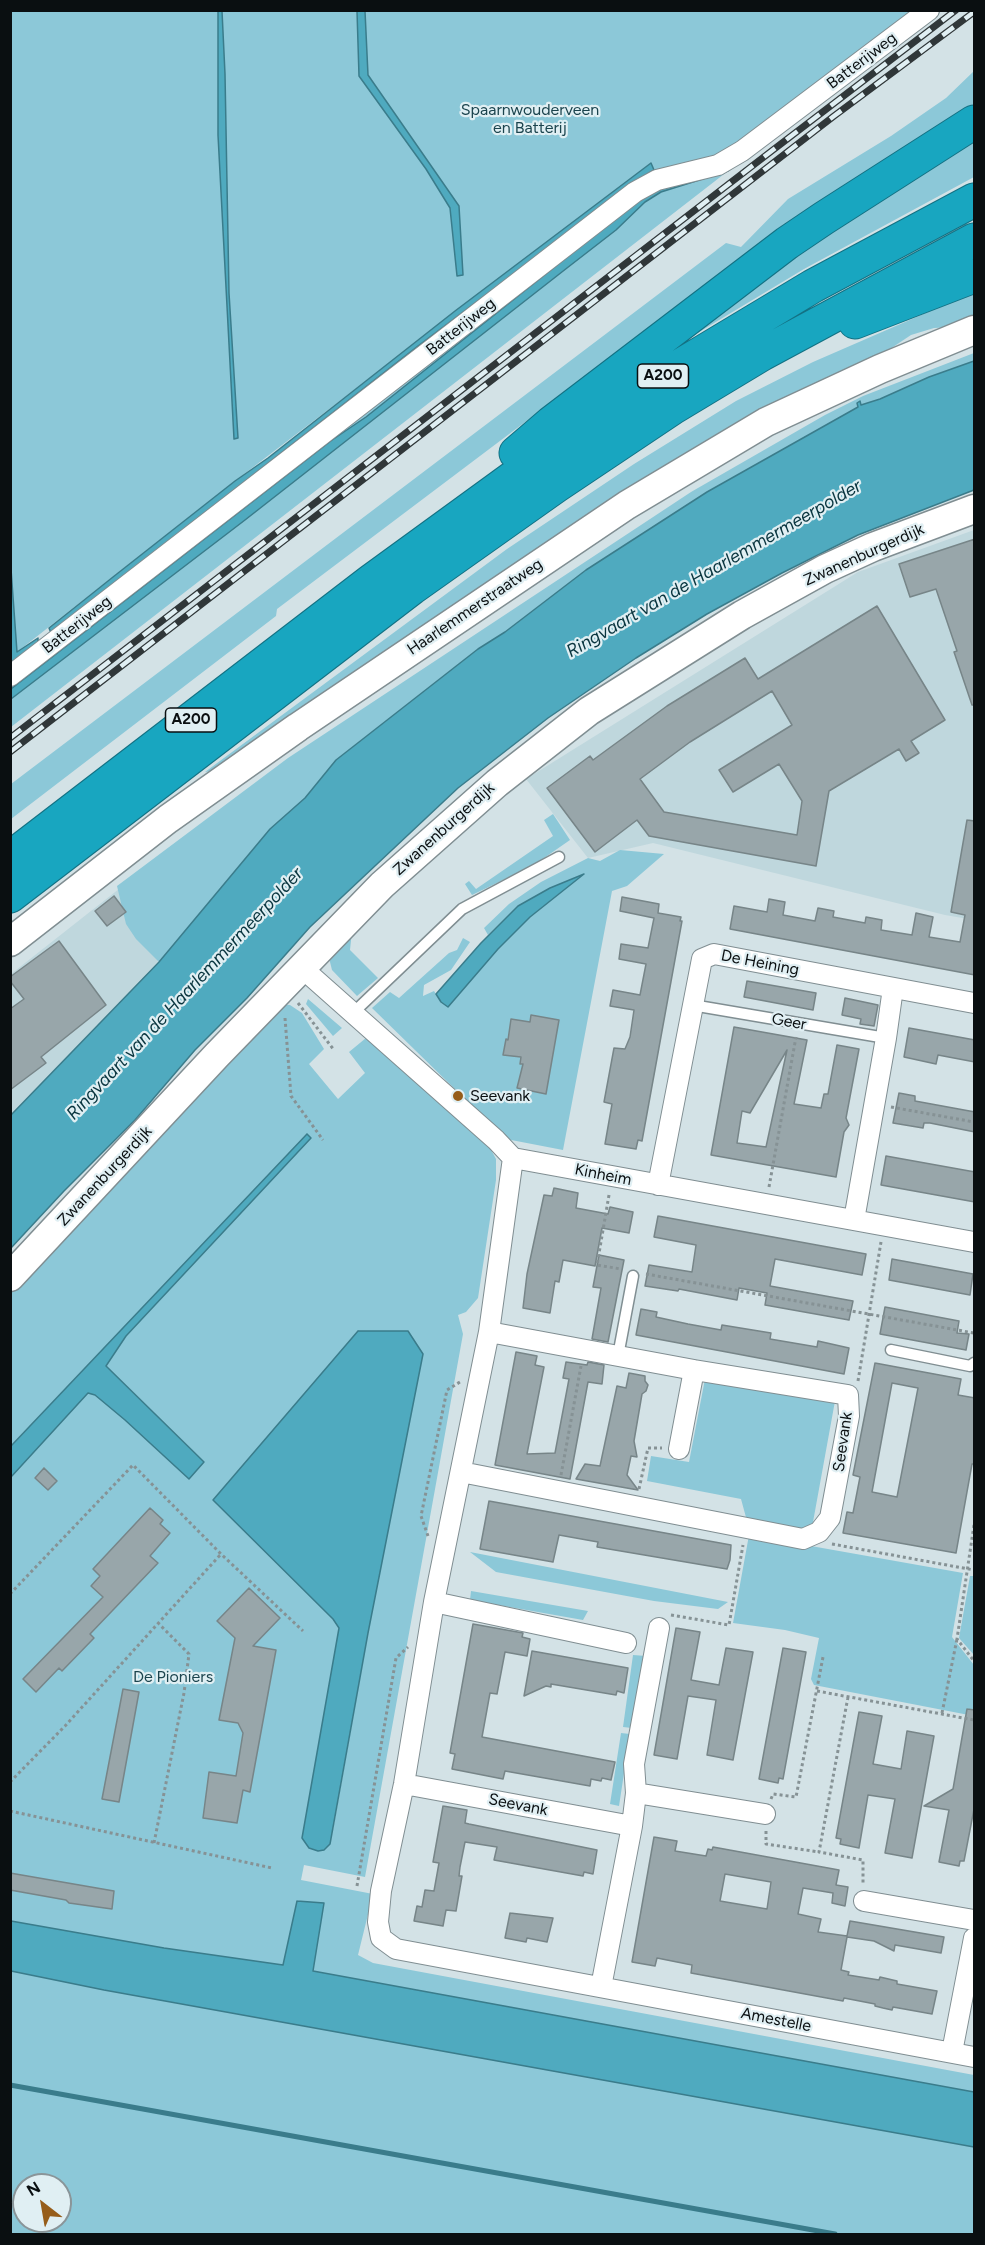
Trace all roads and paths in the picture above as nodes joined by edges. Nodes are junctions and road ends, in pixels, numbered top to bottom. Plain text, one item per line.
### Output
1 (929, 10) edge
2 (975, 122) edge
3 (975, 200) edge
4 (975, 240) edge
5 (975, 276) edge
6 (975, 330) edge
7 (762, 354) junction
8 (975, 509) edge
9 (371, 581) junction
10 (10, 676) edge
11 (559, 857) dead end
12 (10, 858) edge
13 (10, 896) edge
14 (10, 942) edge
15 (292, 976) junction
16 (893, 988) junction
17 (975, 1003) edge
18 (692, 1005) junction
19 (353, 1013) junction
20 (798, 1023) junction
21 (886, 1038) junction
22 (334, 1050) dead end
23 (875, 1105) junction
24 (975, 1122) edge
25 (323, 1140) dead end
26 (513, 1158) junction
27 (612, 1176) junction
28 (658, 1185) junction
29 (766, 1205) junction
30 (854, 1220) junction
31 (884, 1226) junction
32 (975, 1242) edge
33 (629, 1273) joint
34 (645, 1274) dead end
35 (10, 1277) edge
36 (869, 1314) junction
37 (489, 1332) junction
38 (975, 1333) edge
39 (584, 1350) junction
40 (891, 1350) dead end
41 (618, 1356) junction
42 (975, 1363) edge
43 (482, 1368) junction
44 (694, 1370) junction
45 (848, 1395) junction
46 (679, 1449) joint
47 (461, 1472) junction
48 (558, 1491) junction
49 (636, 1506) junction
50 (975, 1526) edge
51 (746, 1527) junction
52 (819, 1532) junction
53 (430, 1539) dead end
54 (221, 1554) junction
55 (967, 1568) junction
56 (975, 1570) edge
57 (10, 1594) edge
58 (434, 1602) junction
59 (159, 1624) junction
60 (659, 1628) joint
61 (303, 1631) dead end
62 (957, 1639) junction
63 (412, 1643) dead end
64 (626, 1643) dead end
65 (823, 1657) dead end
66 (975, 1661) edge
67 (817, 1691) junction
68 (848, 1696) junction
69 (941, 1714) junction
70 (975, 1720) edge
71 (10, 1782) edge
72 (404, 1784) junction
73 (636, 1793) junction
74 (10, 1811) edge
75 (765, 1814) junction
76 (632, 1826) junction
77 (154, 1843) junction
78 (819, 1852) junction
79 (272, 1868) dead end
80 (357, 1886) dead end
81 (864, 1901) joint
82 (975, 1920) edge
83 (975, 1938) edge
84 (601, 1987) junction
85 (952, 2052) junction
86 (975, 2056) edge

1 - 10 street, Batterijweg
2 - 9 highway, A200
3 - 9 highway, A200
4 - 7 highway, A200
5 - 7 highway, A200
6 - 14 street, Haarlemmerstraatweg
7 - 13 highway, A200
8 - 15 street, Zwanenburgerdijk
9 - 12 highway, A200
11 - 19 lane
15 - 19 street
15 - 22 path
15 - 25 path
15 - 35 street, Zwanenburgerdijk
16 - 17 street, De Heining
16 - 18 street, De Heining
16 - 21 street
18 - 20 lane, Geer
18 - 28 street, De Heining
19 - 26 street
20 - 21 lane, Geer
20 - 29 path
21 - 23 street
23 - 24 path
23 - 30 street
26 - 27 street, Kinheim
26 - 37 street
27 - 28 street, Kinheim
27 - 33 path
28 - 29 street, Kinheim
29 - 30 street, Kinheim
30 - 31 street, Kinheim
31 - 32 street, Kinheim
31 - 36 path
33 - 41 lane
34 - 36 path
36 - 38 path
36 - 45 path
37 - 39 street, Seevank
37 - 43 street
39 - 41 street, Seevank
39 - 48 path
40 - 42 lane
41 - 44 street, Seevank
43 - 47 street
43 - 53 path
44 - 45 street, Seevank
44 - 46 street
45 - 52 street, Seevank
46 - 49 path
47 - 48 street
47 - 58 street
48 - 49 street
49 - 51 street
50 - 55 path
51 - 52 street
51 - 60 path
52 - 55 path
54 - 57 path
54 - 59 path
54 - 61 path
55 - 56 path
55 - 62 path
58 - 64 street
58 - 72 street
59 - 71 path
59 - 77 path
60 - 73 street
62 - 66 path
62 - 69 path
63 - 80 path
65 - 67 path
67 - 68 path
67 - 75 path
68 - 69 path
68 - 78 path
69 - 70 path
72 - 76 street, Seevank
72 - 84 street, Amestelle
73 - 75 street
73 - 76 street
74 - 77 path
75 - 78 path
76 - 84 street
77 - 79 path
78 - 81 path
81 - 82 street
83 - 85 street
84 - 85 street, Amestelle
85 - 86 street, Amestelle

